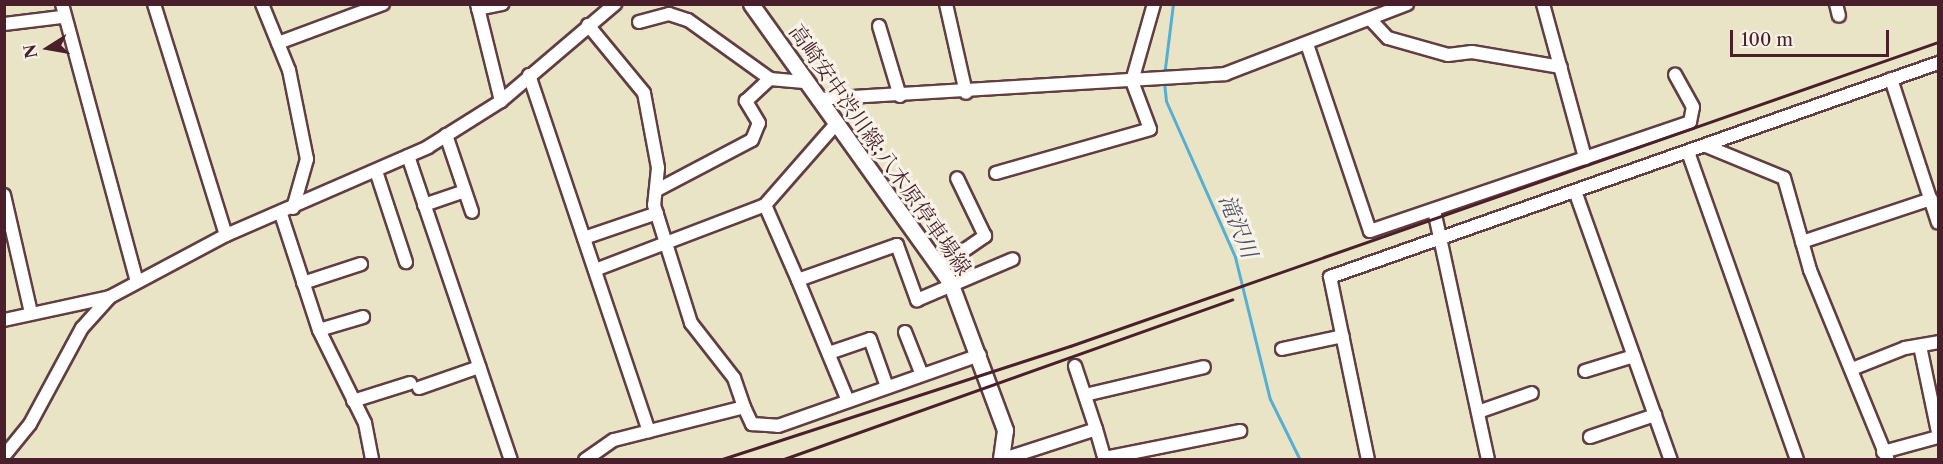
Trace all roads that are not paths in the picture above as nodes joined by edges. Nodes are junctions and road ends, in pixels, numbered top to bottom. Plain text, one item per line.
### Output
1 (154, 4) edge
2 (262, 4) edge
3 (383, 4) edge
4 (502, 4) edge
5 (615, 4) edge
6 (751, 4) edge
7 (946, 4) edge
8 (1142, 4) edge
9 (1407, 4) edge
10 (1543, 4) edge
11 (478, 7) edge
12 (1151, 10) edge
13 (62, 11) edge
14 (1370, 19) junction
15 (639, 22) dead end
16 (4, 24) edge
17 (588, 25) junction
18 (879, 26) dead end
19 (278, 43) junction
20 (1307, 44) junction
21 (1938, 63) edge
22 (1560, 67) junction
23 (530, 75) junction
24 (1674, 75) dead end
25 (770, 79) junction
26 (1891, 79) junction
27 (1132, 81) junction
28 (807, 82) junction
29 (966, 93) junction
30 (900, 96) junction
31 (818, 99) junction
32 (501, 101) junction
33 (836, 124) junction
34 (446, 135) junction
35 (1706, 146) junction
36 (1688, 152) junction
37 (408, 156) junction
38 (1585, 158) junction
39 (376, 171) junction
40 (996, 172) dead end
41 (957, 178) dead end
42 (657, 190) junction
43 (465, 191) junction
44 (1575, 191) junction
45 (4, 195) edge
46 (1931, 199) junction
47 (424, 205) junction
48 (765, 205) junction
49 (293, 208) junction
50 (1434, 210) junction
51 (472, 212) dead end
52 (657, 213) junction
53 (281, 214) junction
54 (1938, 223) edge
55 (226, 235) junction
56 (584, 238) junction
57 (1443, 238) junction
58 (1802, 242) junction
59 (667, 246) junction
60 (1013, 259) dead end
61 (406, 262) dead end
62 (361, 264) dead end
63 (940, 267) junction
64 (595, 270) junction
65 (136, 279) junction
66 (798, 280) junction
67 (303, 283) junction
68 (951, 285) junction
69 (110, 297) junction
70 (32, 313) junction
71 (363, 317) dead end
72 (4, 320) edge
73 (318, 330) junction
74 (906, 332) dead end
75 (1343, 336) junction
76 (1938, 342) edge
77 (1920, 346) junction
78 (1282, 349) dead end
79 (829, 353) junction
80 (980, 355) junction
81 (1634, 356) junction
82 (1075, 366) dead end
83 (1204, 366) dead end
84 (479, 367) junction
85 (1852, 369) junction
86 (1585, 371) dead end
87 (922, 375) junction
88 (887, 387) junction
89 (1532, 393) dead end
90 (1085, 395) junction
91 (353, 400) junction
92 (848, 401) junction
93 (744, 407) junction
94 (1478, 412) junction
95 (1655, 415) junction
96 (1096, 429) junction
97 (649, 431) junction
98 (1240, 431) dead end
99 (1938, 432) edge
100 (1590, 437) dead end
101 (1938, 437) edge
102 (4, 456) edge
103 (1886, 456) edge
104 (1006, 458) edge
105 (372, 459) edge
106 (510, 459) edge
107 (585, 459) edge
108 (1105, 459) edge
109 (1368, 459) edge
110 (1488, 459) edge
111 (1671, 459) edge
112 (1797, 459) edge

1 - 55 street
2 - 19 street
3 - 19 street
4 - 11 street
5 - 17 street
6 - 28 main road, 高崎安中渋川線;八木原停車場線
7 - 29 street
8 - 12 street
9 - 14 street
10 - 22 street
11 - 32 street
12 - 27 street
13 - 16 street
13 - 65 street
14 - 20 street
14 - 22 street
15 - 25 street
17 - 23 street
17 - 42 street
18 - 30 street
19 - 49 street
20 - 27 street
20 - 50 street
21 - 26 street
22 - 38 street
23 - 32 street
23 - 56 street
24 - 38 street
25 - 28 street
25 - 42 street
26 - 35 street
26 - 46 street
27 - 29 street
27 - 40 street
28 - 31 main road, 高崎安中渋川線;八木原停車場線
29 - 30 street
30 - 31 street
31 - 33 main road, 高崎安中渋川線;八木原停車場線
32 - 34 street
33 - 48 street
33 - 63 main road, 高崎安中渋川線;八木原停車場線
34 - 37 street
34 - 43 street
35 - 36 street
35 - 58 street
36 - 44 street
36 - 112 street
37 - 39 street
37 - 47 street
38 - 50 street
39 - 49 street
39 - 61 street
41 - 63 street
42 - 52 street
43 - 47 street
43 - 51 street
44 - 57 street
44 - 81 street
45 - 70 street
46 - 54 street
46 - 58 street
47 - 84 street
48 - 59 street
48 - 66 street
49 - 53 street
50 - 57 street
52 - 56 street
52 - 59 street
53 - 55 street
53 - 67 street
55 - 65 street
56 - 64 street
57 - 75 street
57 - 94 street
58 - 85 street
59 - 64 street
59 - 93 street
60 - 68 street
62 - 67 street
63 - 68 main road, 高崎安中渋川線;八木原停車場線
64 - 97 street
65 - 69 street
66 - 68 street
66 - 79 street
67 - 73 street
68 - 80 main road, 高崎安中渋川線;八木原停車場線
69 - 70 street
69 - 102 street
70 - 72 street
71 - 73 street
73 - 91 street
74 - 87 street
75 - 78 street
75 - 109 street
76 - 77 street
77 - 85 street
77 - 99 street
79 - 88 street
79 - 92 street
80 - 87 street
80 - 104 main road, 高崎安中渋川線;八木原停車場線
81 - 86 street
81 - 95 street
82 - 90 street
83 - 90 street
84 - 91 street
84 - 106 street
85 - 103 street
87 - 88 street
88 - 92 street
89 - 94 street
90 - 96 street
91 - 105 street
92 - 93 street
93 - 97 street
94 - 110 street
95 - 100 street
95 - 111 street
96 - 104 street
96 - 108 street
97 - 107 street
98 - 108 street
101 - 103 street

